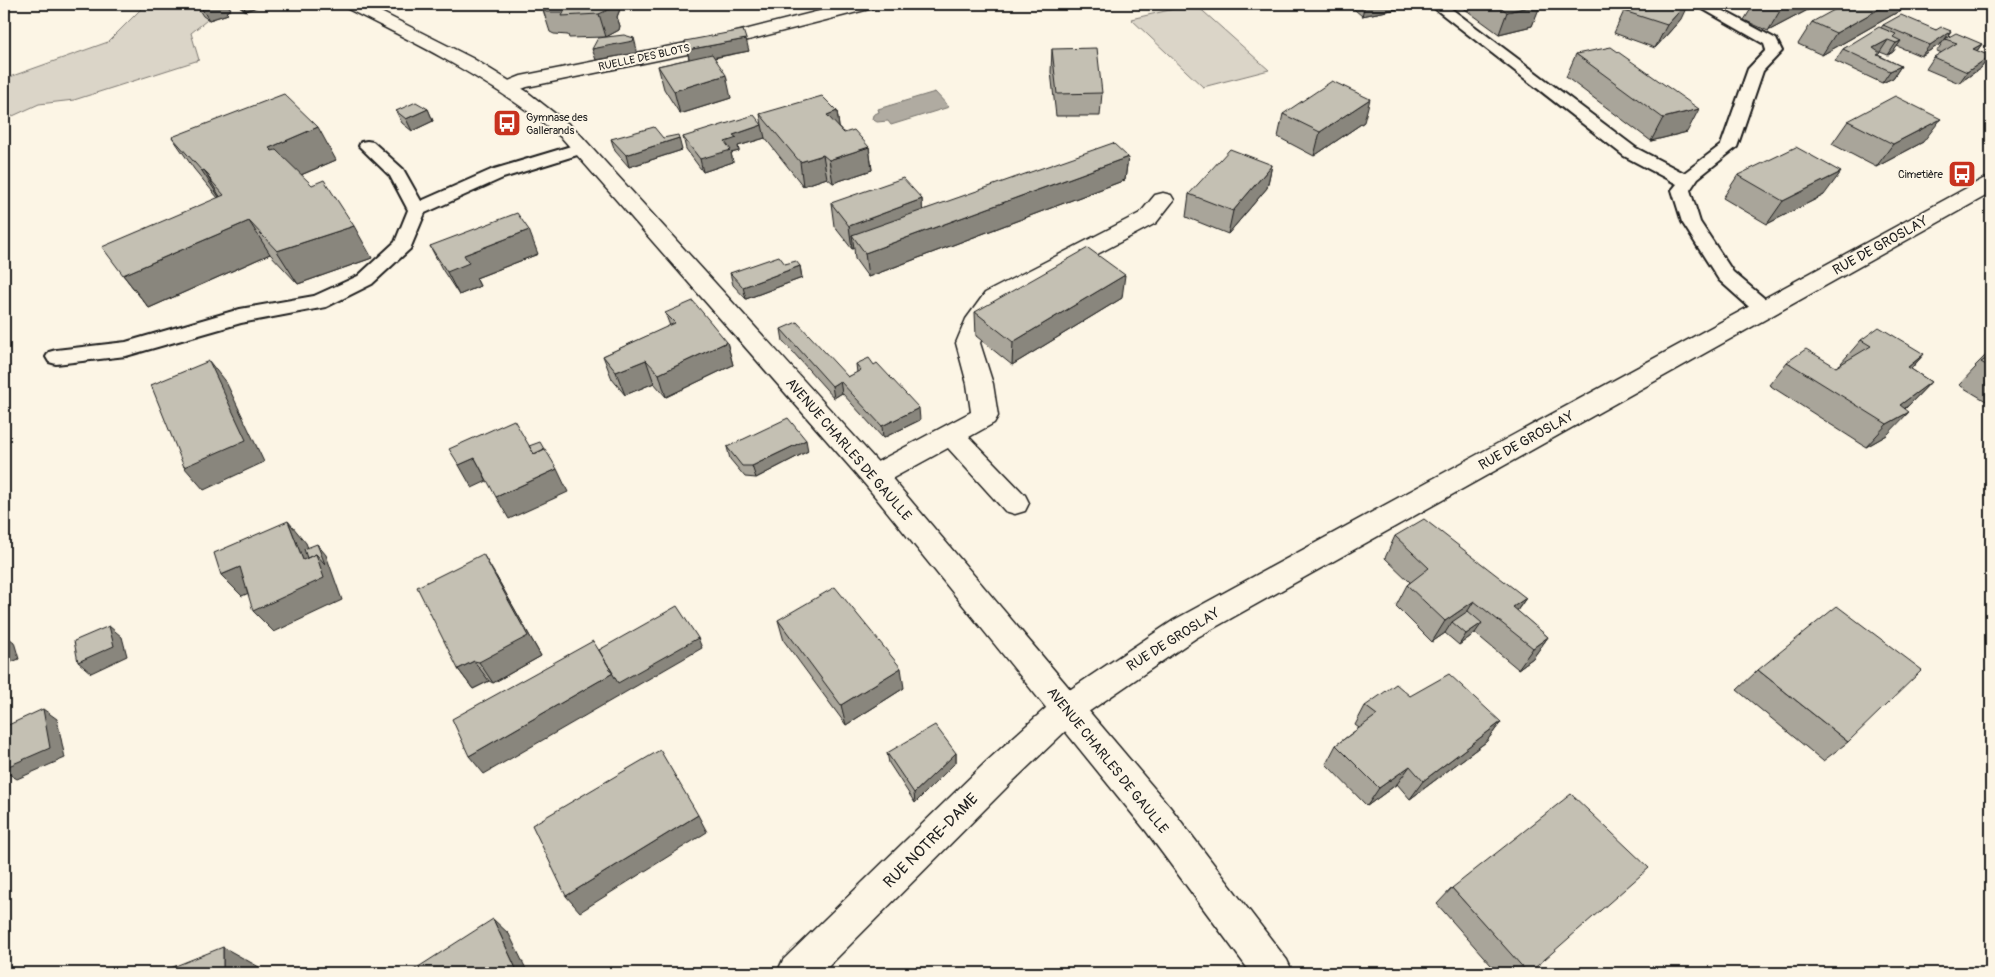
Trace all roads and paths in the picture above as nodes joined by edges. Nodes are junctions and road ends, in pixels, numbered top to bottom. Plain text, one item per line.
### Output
1 (352, 4) edge
2 (867, 4) edge
3 (1436, 4) edge
4 (1701, 4) edge
5 (508, 88) junction
6 (367, 146) dead end
7 (581, 148) junction
8 (1687, 182) junction
9 (1991, 184) edge
10 (1163, 200) dead end
11 (418, 210) junction
12 (1764, 308) junction
13 (56, 357) dead end
14 (951, 435) junction
15 (874, 476) junction
16 (1015, 503) dead end
17 (1067, 709) junction
18 (796, 973) edge
19 (1274, 973) edge

1 - 5 street, AVENUE CHARLES DE GAULLE
2 - 5 street, RUELLE DES BLOTS
3 - 8 lane
4 - 8 lane
5 - 7 street, AVENUE CHARLES DE GAULLE
6 - 11 lane
7 - 11 lane
7 - 15 street, AVENUE CHARLES DE GAULLE
8 - 12 lane
9 - 12 street, RUE DE GROSLAY
10 - 14 street
11 - 13 lane
12 - 17 street, RUE DE GROSLAY
14 - 15 street
14 - 16 street
15 - 17 street, AVENUE CHARLES DE GAULLE
17 - 18 street, RUE NOTRE-DAME
17 - 19 street, AVENUE CHARLES DE GAULLE

